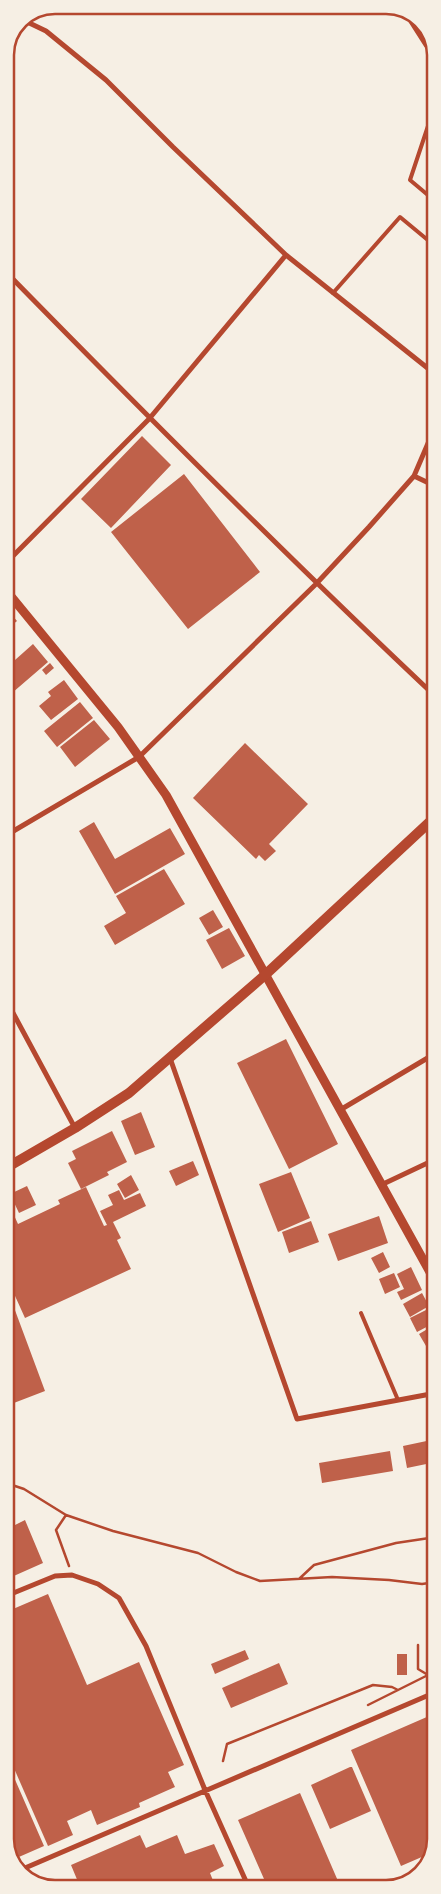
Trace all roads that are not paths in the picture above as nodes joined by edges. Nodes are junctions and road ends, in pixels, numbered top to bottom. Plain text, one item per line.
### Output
1 (30, 23) edge
2 (412, 23) edge
3 (425, 44) edge
4 (427, 129) edge
5 (427, 194) edge
6 (427, 240) edge
7 (286, 255) junction
8 (14, 280) edge
9 (333, 293) junction
10 (427, 368) edge
11 (150, 419) junction
12 (427, 446) edge
13 (414, 476) junction
14 (427, 482) edge
15 (14, 555) edge
16 (316, 584) junction
17 (14, 600) edge
18 (427, 688) edge
19 (139, 757) junction
20 (427, 825) edge
21 (14, 831) edge
22 (265, 975) junction
23 (14, 1013) edge
24 (170, 1058) junction
25 (427, 1058) edge
26 (340, 1110) junction
27 (75, 1128) junction
28 (14, 1163) edge
29 (427, 1163) edge
30 (381, 1185) junction
31 (427, 1267) edge
32 (360, 1313) dead end
33 (427, 1395) edge
34 (398, 1400) junction
35 (14, 1593) edge
36 (427, 1696) edge
37 (205, 1790) junction
38 (26, 1868) edge
39 (245, 1880) edge

1 - 7 street
2 - 3 street
4 - 5 lane
6 - 9 lane
7 - 9 street
7 - 11 street
8 - 11 street
9 - 10 street
11 - 15 street
11 - 16 street
12 - 13 street
13 - 14 street
13 - 16 street
16 - 18 street
16 - 19 street
17 - 19 street
19 - 21 street
19 - 22 street
20 - 22 main road
22 - 24 main road
22 - 26 street
23 - 27 street
24 - 27 main road
24 - 34 street
25 - 26 street
26 - 30 street
27 - 28 main road
29 - 30 street
30 - 31 street
32 - 34 lane
33 - 34 street
35 - 37 street
36 - 37 street
37 - 38 street
37 - 39 street

